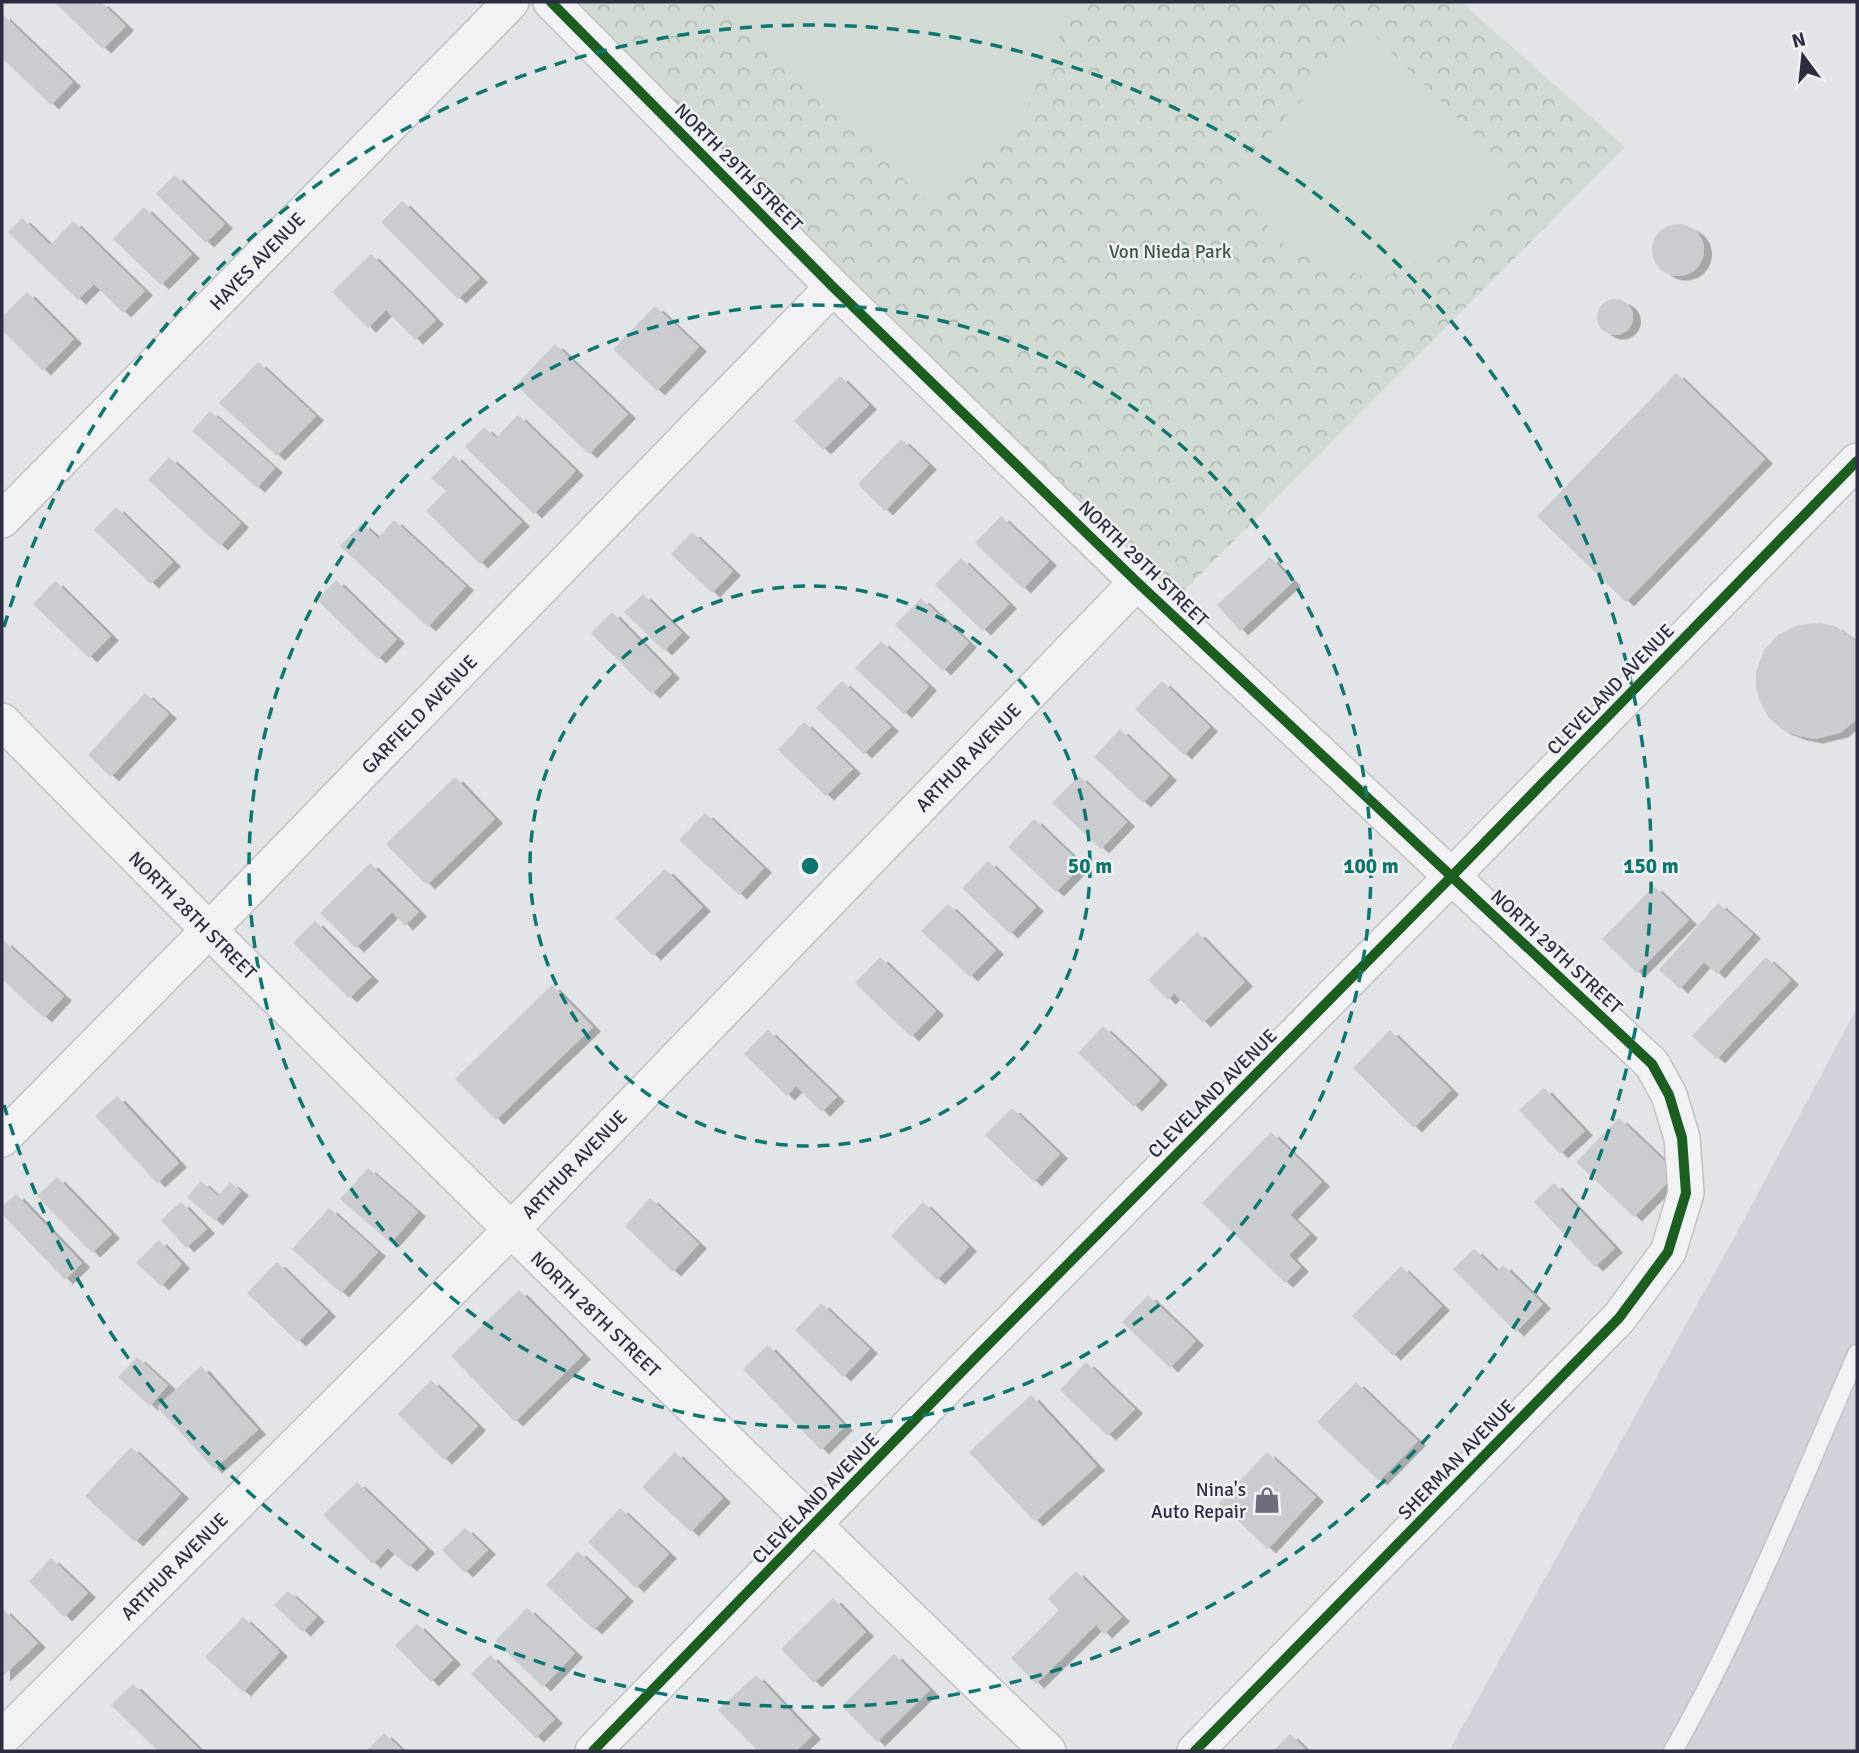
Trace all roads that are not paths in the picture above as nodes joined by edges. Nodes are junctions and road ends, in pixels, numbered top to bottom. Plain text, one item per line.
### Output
1 (511, 2) edge
2 (551, 2) edge
3 (833, 287) junction
4 (1857, 461) edge
5 (2, 520) edge
6 (1137, 582) junction
7 (2, 721) edge
8 (1452, 876) junction
9 (208, 931) junction
10 (2, 1139) edge
11 (1684, 1160) joint
12 (510, 1231) junction
13 (1857, 1354) edge
14 (813, 1525) junction
15 (2, 1738) edge
16 (593, 1751) edge
17 (1048, 1751) edge
18 (1195, 1751) edge
19 (1673, 1751) edge

1 - 5 street, HAYES AVENUE
2 - 3 street, NORTH 29TH STREET
3 - 6 street, NORTH 29TH STREET
3 - 9 street, GARFIELD AVENUE
4 - 8 street, CLEVELAND AVENUE
6 - 8 street, NORTH 29TH STREET
6 - 12 street, ARTHUR AVENUE
7 - 9 street, NORTH 28TH STREET
8 - 11 street, NORTH 29TH STREET
8 - 14 street, CLEVELAND AVENUE
9 - 10 street, GARFIELD AVENUE
9 - 12 street, NORTH 28TH STREET
11 - 18 street, SHERMAN AVENUE
12 - 14 street, NORTH 28TH STREET
12 - 15 street, ARTHUR AVENUE
13 - 19 lane
14 - 16 street, CLEVELAND AVENUE
14 - 17 street, NORTH 28TH STREET

